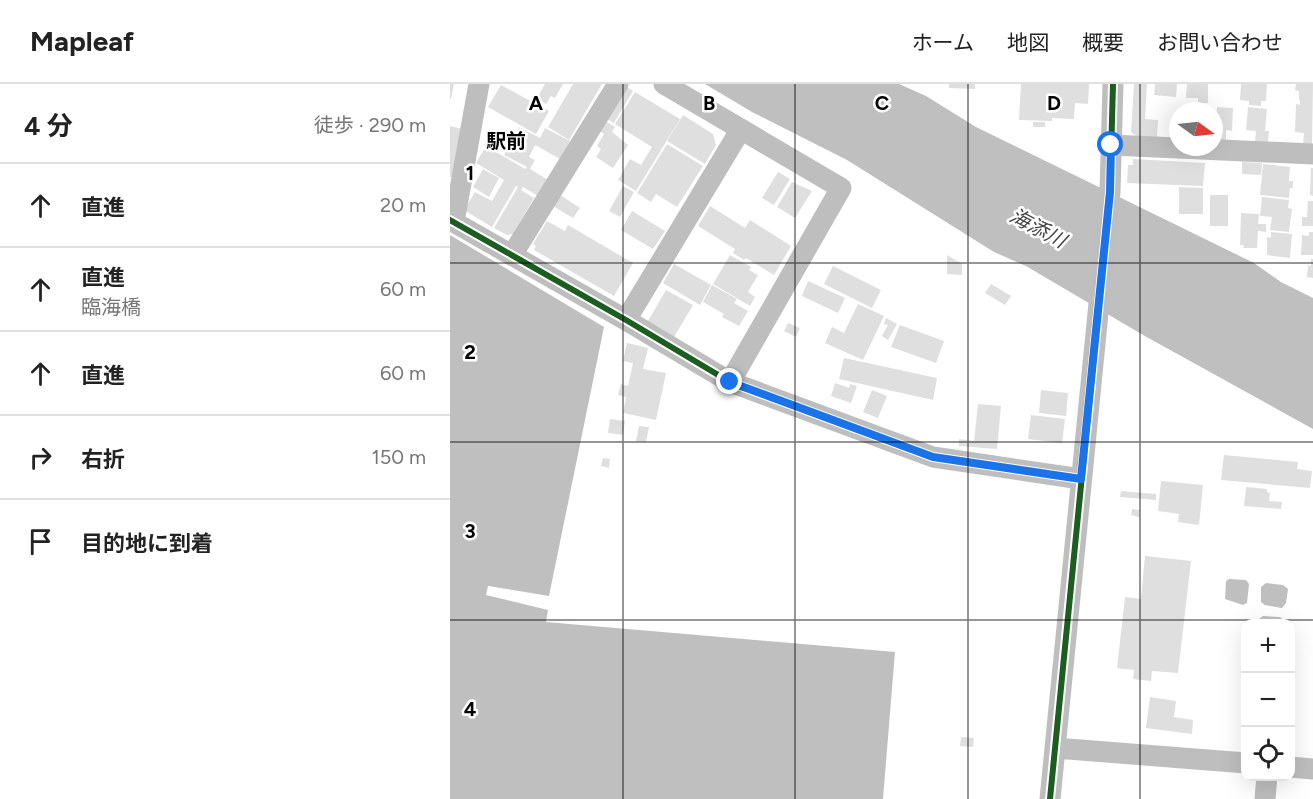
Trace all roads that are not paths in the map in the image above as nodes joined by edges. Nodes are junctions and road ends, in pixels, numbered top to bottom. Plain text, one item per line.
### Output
1 (479, 84) edge
2 (618, 84) edge
3 (664, 84) edge
4 (1113, 84) edge
5 (741, 129) junction
6 (1111, 145) junction
7 (1313, 154) edge
8 (452, 221) edge
9 (512, 255) junction
10 (626, 320) junction
11 (730, 382) junction
12 (1081, 479) junction
13 (1055, 748) junction
14 (1241, 763) edge
15 (1295, 767) edge
16 (1313, 769) edge
17 (1266, 781) edge
18 (1050, 799) edge
19 (1264, 799) edge

1 - 8 street
2 - 9 street
3 - 5 street
4 - 6 street
5 - 10 street
5 - 11 street
6 - 7 street
6 - 12 street
8 - 9 street
9 - 10 street
10 - 11 street
11 - 12 street
12 - 13 street
13 - 14 street
13 - 18 street
15 - 16 street
17 - 19 street

